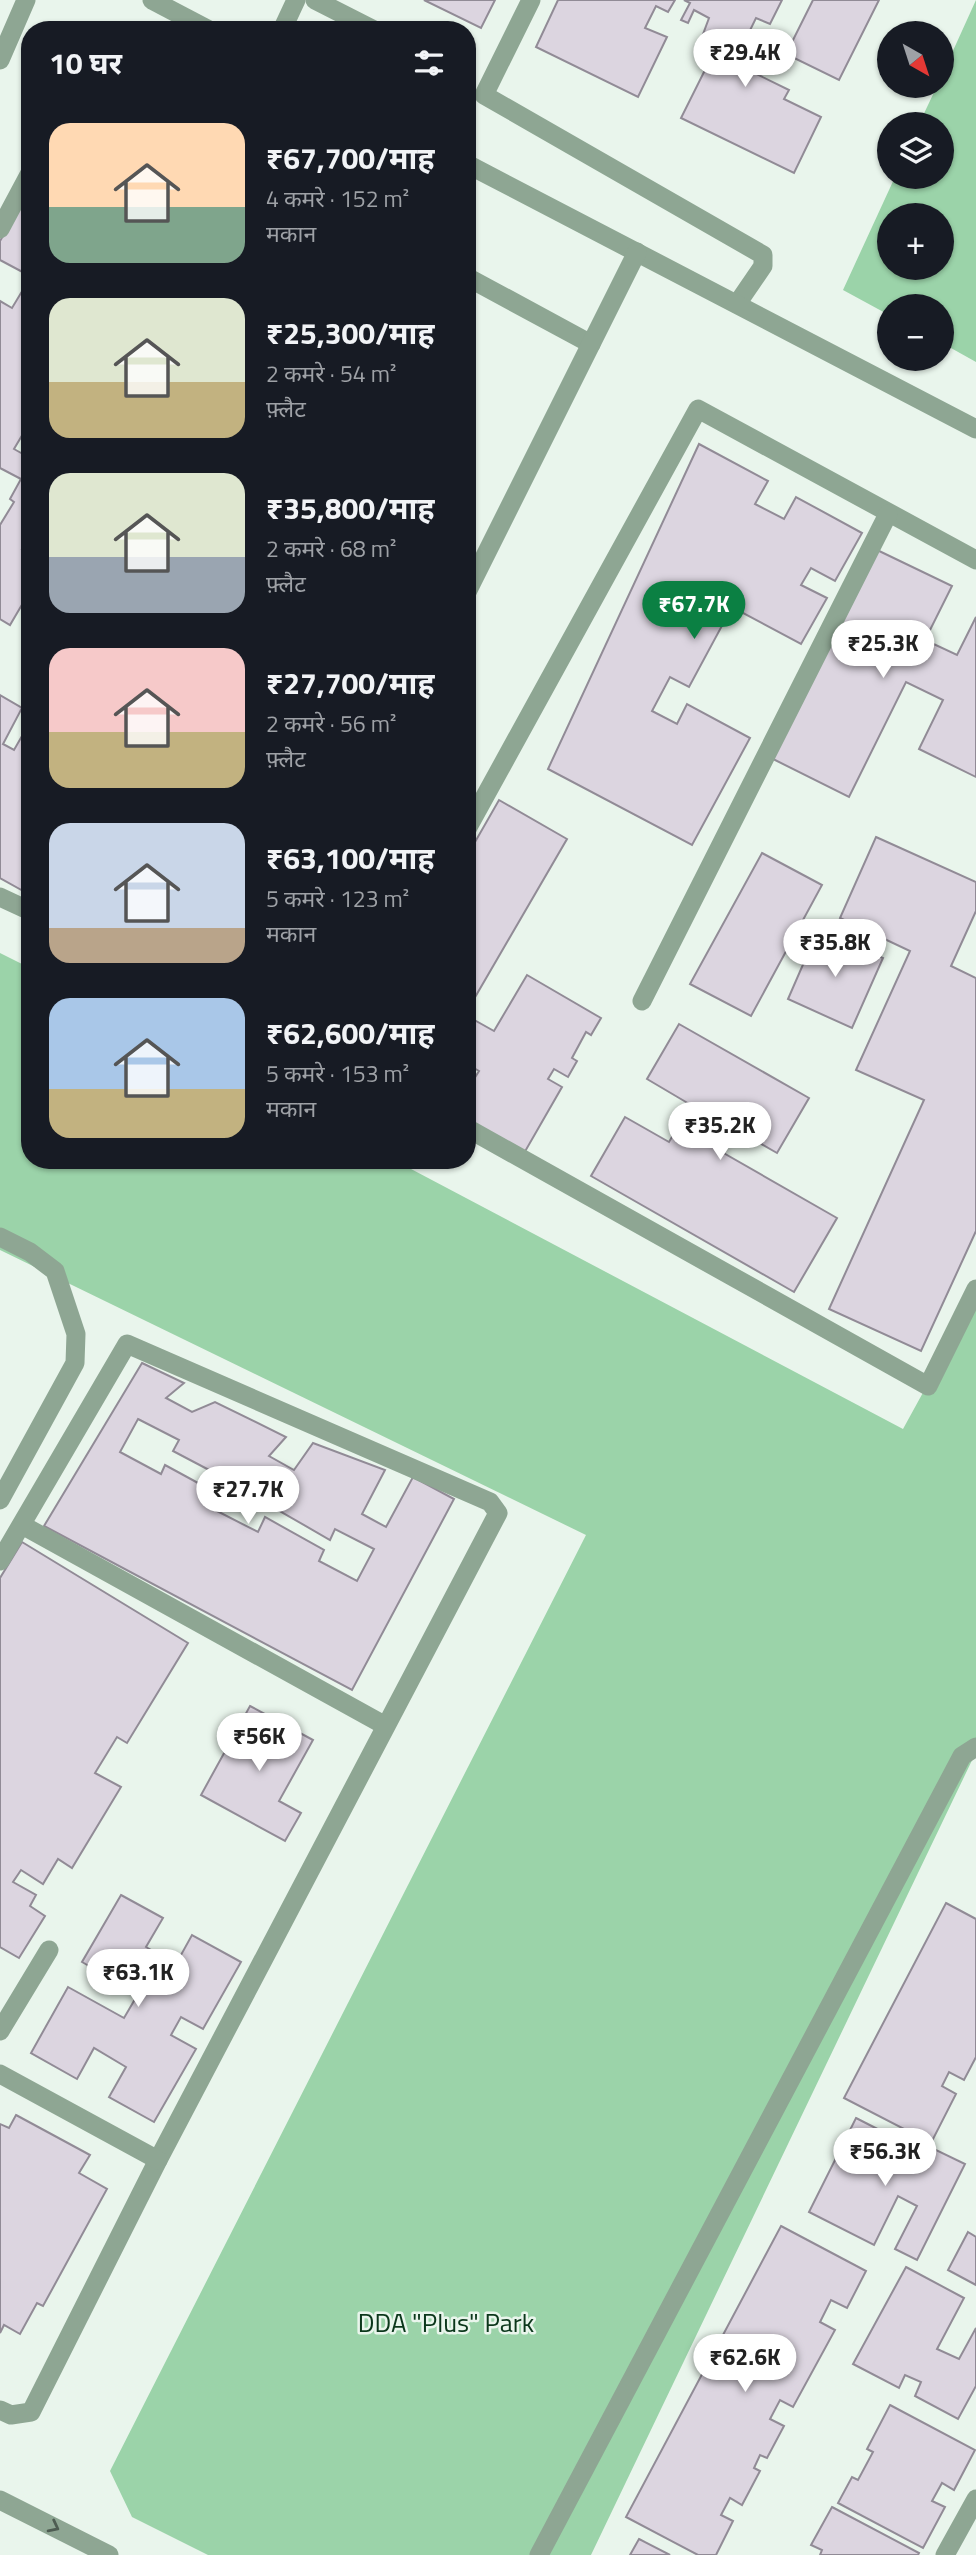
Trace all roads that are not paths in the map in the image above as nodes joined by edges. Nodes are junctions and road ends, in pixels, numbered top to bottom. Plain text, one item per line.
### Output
1 (26, 0) edge
2 (152, 0) edge
3 (296, 0) edge
4 (315, 0) edge
5 (531, 0) edge
6 (192, 21) edge
7 (286, 21) edge
8 (356, 21) edge
9 (0, 60) edge
10 (476, 169) edge
11 (21, 190) edge
12 (0, 229) edge
13 (637, 252) junction
14 (476, 282) edge
15 (737, 304) junction
16 (591, 344) junction
17 (976, 429) edge
18 (888, 514) junction
19 (976, 560) edge
20 (476, 574) edge
21 (476, 813) edge
22 (0, 897) edge
23 (21, 907) edge
24 (642, 1001) dead end
25 (476, 1133) edge
26 (0, 1237) edge
27 (976, 1289) edge
28 (0, 1500) edge
29 (22, 1525) junction
30 (0, 1561) edge
31 (384, 1724) junction
32 (976, 1746) edge
33 (49, 1950) dead end
34 (0, 2031) edge
35 (0, 2074) edge
36 (158, 2160) junction
37 (0, 2410) edge
38 (976, 2499) edge
39 (0, 2500) edge
40 (109, 2555) edge
41 (539, 2555) edge
42 (946, 2555) edge

1 - 9 street
2 - 6 street
3 - 7 street
4 - 8 street
5 - 15 street
10 - 13 street
11 - 12 street
13 - 15 street
13 - 16 street
14 - 16 street
15 - 17 street
16 - 20 street
18 - 19 street
18 - 21 street
18 - 24 street
22 - 23 street
25 - 27 street
26 - 28 street
29 - 30 street
29 - 31 street
29 - 31 street
31 - 36 street
32 - 41 street
33 - 34 street
35 - 36 street
36 - 37 street
38 - 42 street
39 -> 40 street

